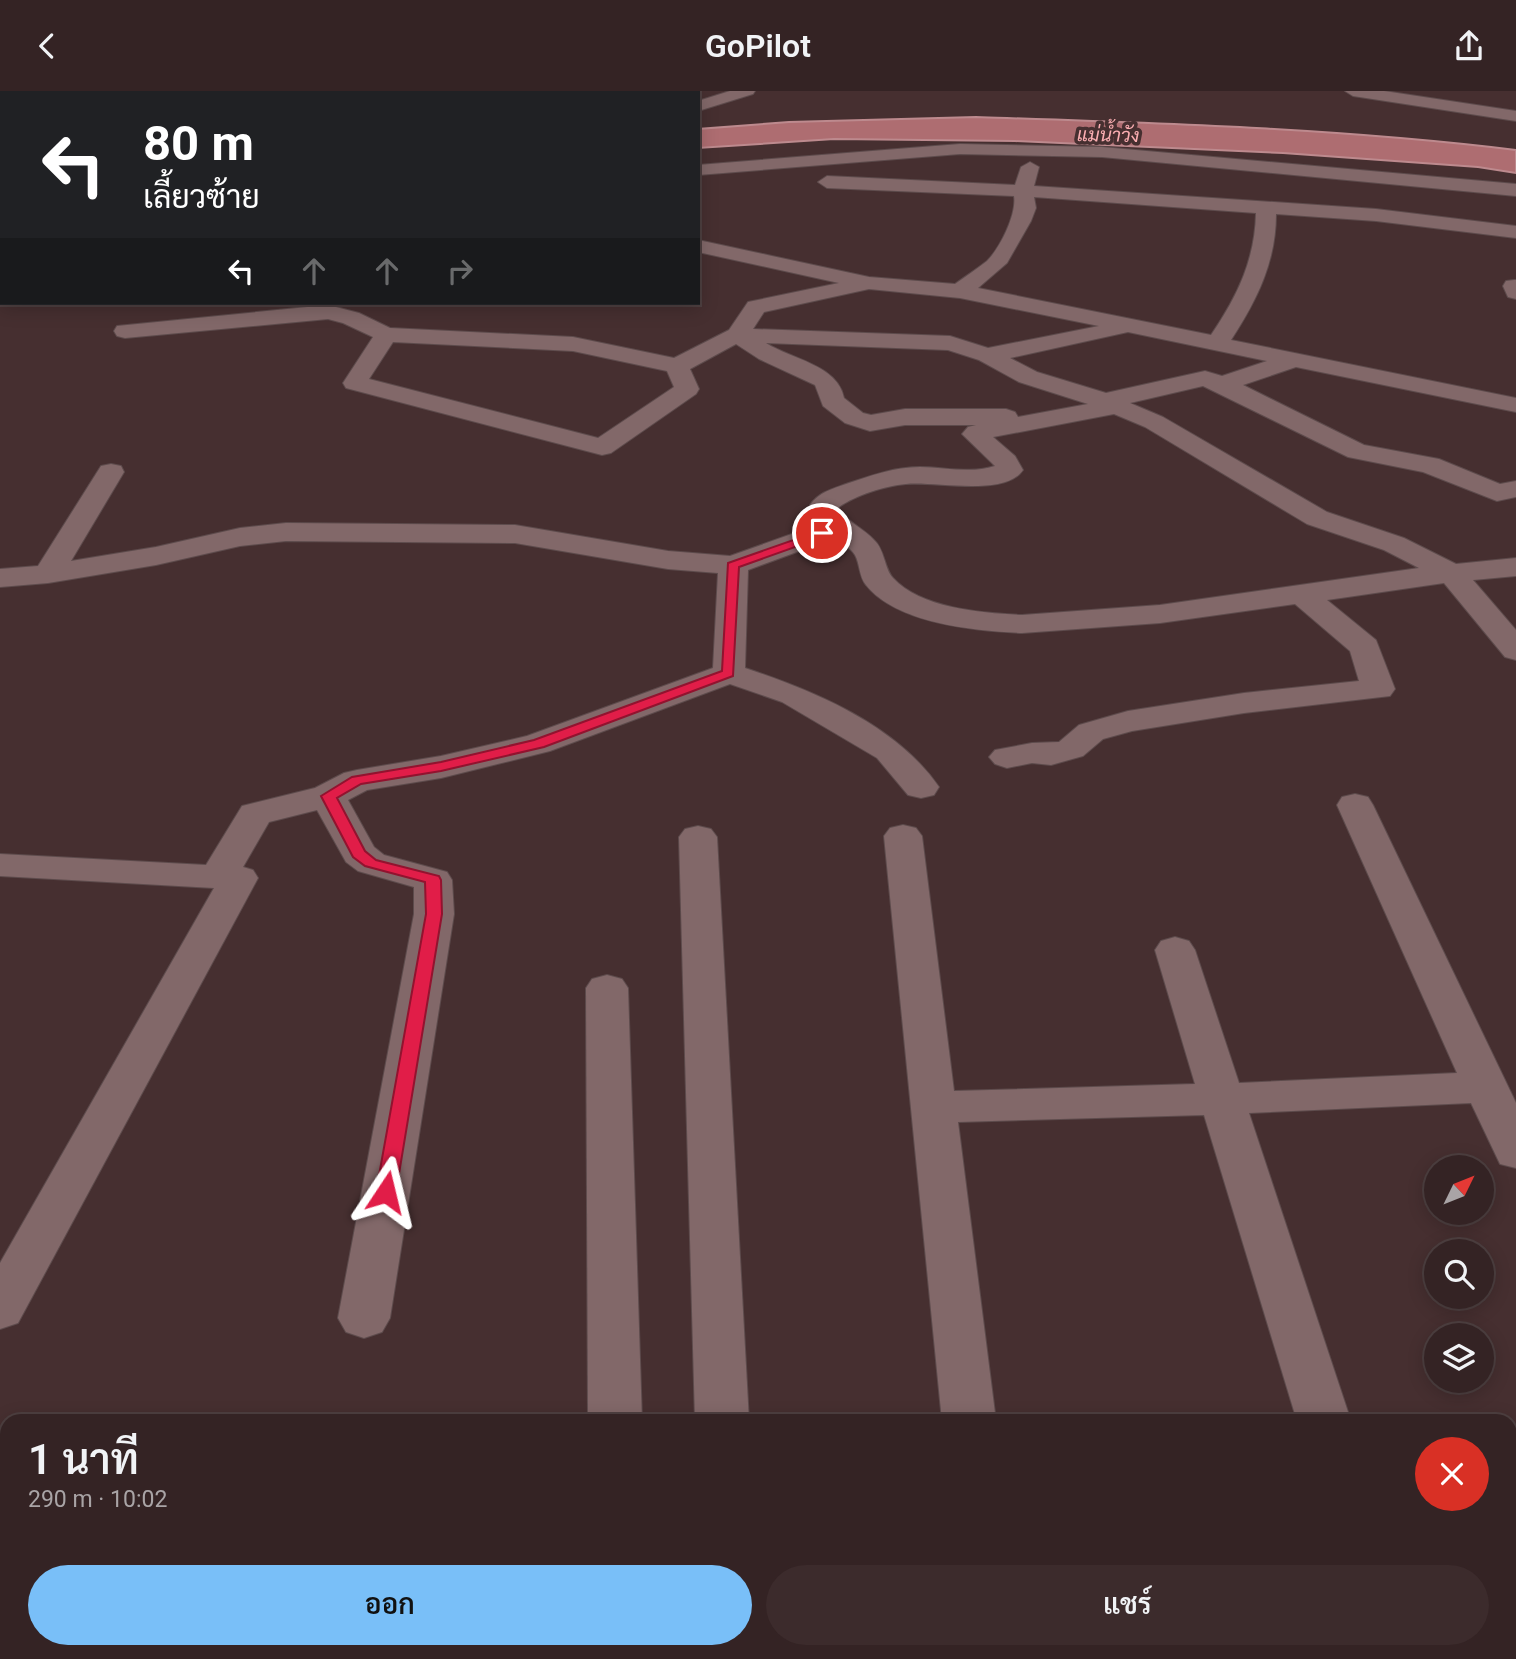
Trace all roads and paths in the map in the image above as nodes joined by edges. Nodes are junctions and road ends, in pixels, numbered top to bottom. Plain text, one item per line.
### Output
1 (747, 91) edge
2 (1353, 91) edge
3 (1486, 97) dead end
4 (700, 105) edge
5 (1468, 108) junction
6 (1516, 116) edge
7 (1030, 165) dead end
8 (700, 170) edge
9 (700, 182) edge
10 (784, 182) dead end
11 (812, 182) dead end
12 (1516, 190) edge
13 (1023, 191) junction
14 (1266, 207) junction
15 (1516, 232) edge
16 (700, 246) edge
17 (869, 283) junction
18 (960, 291) junction
19 (1133, 326) junction
20 (125, 331) dead end
21 (386, 335) junction
22 (737, 335) junction
23 (1217, 343) junction
24 (987, 355) junction
25 (1294, 360) junction
26 (677, 366) junction
27 (1222, 384) junction
28 (1112, 403) junction
29 (1516, 405) edge
30 (1045, 419) junction
31 (111, 472) dead end
32 (1510, 496) edge
33 (838, 527) junction
34 (733, 565) junction
35 (1516, 567) edge
36 (1451, 573) junction
37 (48, 574) junction
38 (0, 578) edge
39 (1303, 594) junction
40 (1516, 650) edge
41 (729, 673) junction
42 (1007, 757) dead end
43 (921, 787) dead end
44 (328, 796) junction
45 (1355, 805) dead end
46 (903, 836) dead end
47 (698, 837) dead end
48 (0, 865) edge
49 (218, 877) junction
50 (1175, 950) dead end
51 (607, 988) dead end
52 (1486, 1087) junction
53 (1222, 1099) junction
54 (932, 1107) junction
55 (1516, 1152) edge
56 (0, 1309) edge
57 (363, 1318) dead end
58 (615, 1414) edge
59 (722, 1414) edge
60 (968, 1414) edge
61 (1322, 1414) edge

1 - 4 street
2 - 5 street
3 - 5 street
5 - 6 street
7 - 13 street
8 - 12 street
9 - 10 street
11 - 13 street
13 - 14 street
13 - 18 street
14 - 15 street
14 - 23 street
16 - 17 street
17 - 18 street
17 - 22 street
18 - 19 street
19 - 23 street
19 - 24 street
20 - 21 street
21 - 26 street
21 - 26 street
22 - 24 street
22 - 26 street
22 - 30 street
23 - 25 street
24 - 28 street
25 - 27 street
25 - 29 street
27 - 28 street
27 - 32 street
28 - 30 street
28 - 36 street
30 - 33 street
31 - 37 street
33 - 34 street
33 - 39 street
34 - 37 street
34 - 41 street
35 - 36 street
36 - 39 street
36 - 40 street
37 - 38 street
39 - 42 street
41 - 43 street
41 - 44 street
44 - 49 street
44 - 57 street
45 - 52 street
46 - 54 street
47 - 59 street
48 - 49 street
49 - 56 street
50 - 53 street
51 - 58 street
52 - 53 street
52 - 55 street
53 - 54 street
53 - 61 street
54 - 60 street

